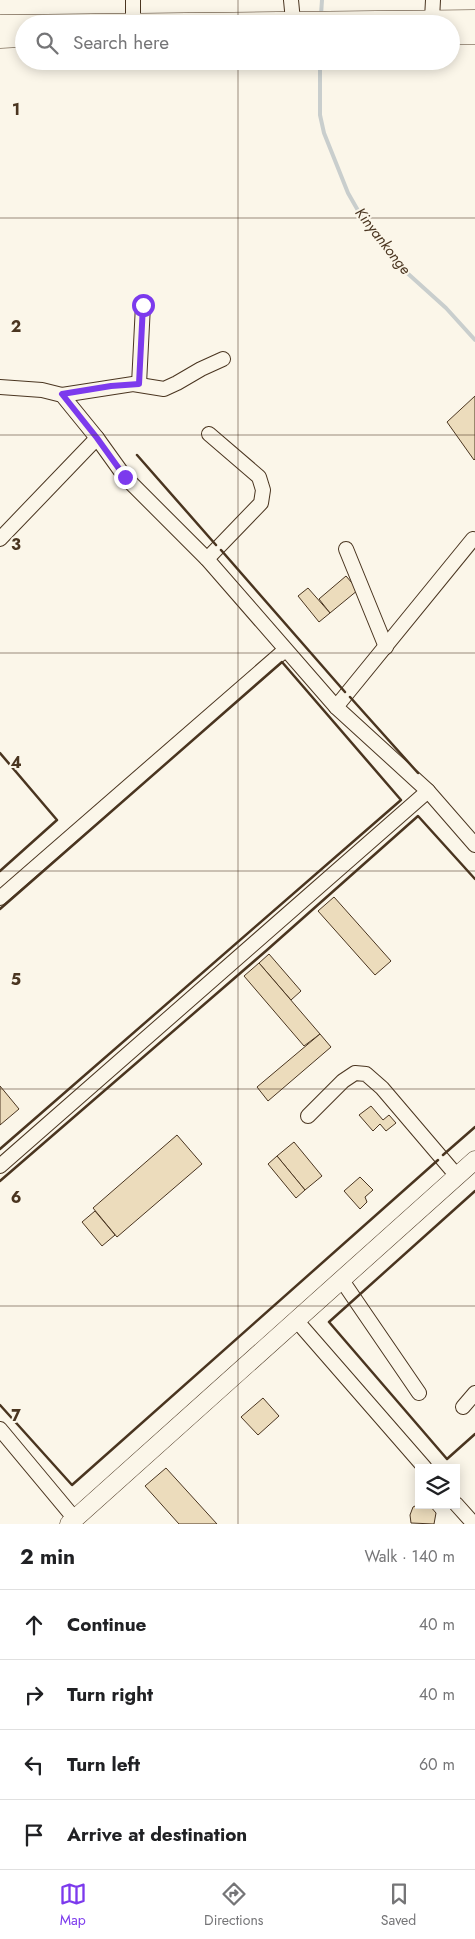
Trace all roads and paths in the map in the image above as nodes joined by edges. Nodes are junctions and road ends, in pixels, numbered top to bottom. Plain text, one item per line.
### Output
1 (132, 0) edge
2 (291, 0) edge
3 (433, 0) edge
4 (132, 15) edge
5 (297, 15) edge
6 (432, 15) edge
7 (460, 19) edge
8 (475, 19) edge
9 (0, 24) edge
10 (15, 24) edge
11 (460, 35) edge
12 (475, 35) edge
13 (15, 38) edge
14 (0, 39) edge
15 (143, 305) dead end
16 (223, 359) dead end
17 (139, 384) junction
18 (0, 387) edge
19 (62, 394) junction
20 (209, 434) dead end
21 (97, 438) junction
22 (0, 538) edge
23 (473, 539) dead end
24 (346, 549) dead end
25 (207, 559) junction
26 (386, 647) junction
27 (285, 650) junction
28 (336, 708) junction
29 (428, 791) junction
30 (475, 845) edge
31 (0, 898) edge
32 (308, 1116) dead end
33 (475, 1160) edge
34 (0, 1166) edge
35 (457, 1176) junction
36 (341, 1279) junction
37 (296, 1320) junction
38 (419, 1393) dead end
39 (475, 1393) edge
40 (463, 1407) dead end
41 (0, 1429) edge
42 (422, 1464) edge
43 (460, 1508) edge
44 (72, 1521) edge
45 (474, 1524) edge

1 - 4 street
2 - 5 street
3 - 6 street
7 - 8 main road
9 - 10 main road
11 - 12 main road
13 - 14 main road
15 - 17 street
16 - 17 street
17 - 19 street
18 - 19 street
19 - 21 street
20 - 25 street
21 - 22 street
21 - 25 street
23 - 26 street
24 - 26 street
25 - 27 street
26 - 28 street
27 - 28 street
27 - 31 street
28 - 29 street
29 - 30 street
29 - 34 street
32 - 35 street
33 - 35 main road
35 - 36 main road
36 - 37 main road
36 - 38 street
37 - 42 street
37 - 44 main road
39 - 40 street
41 - 44 street
43 - 45 street

